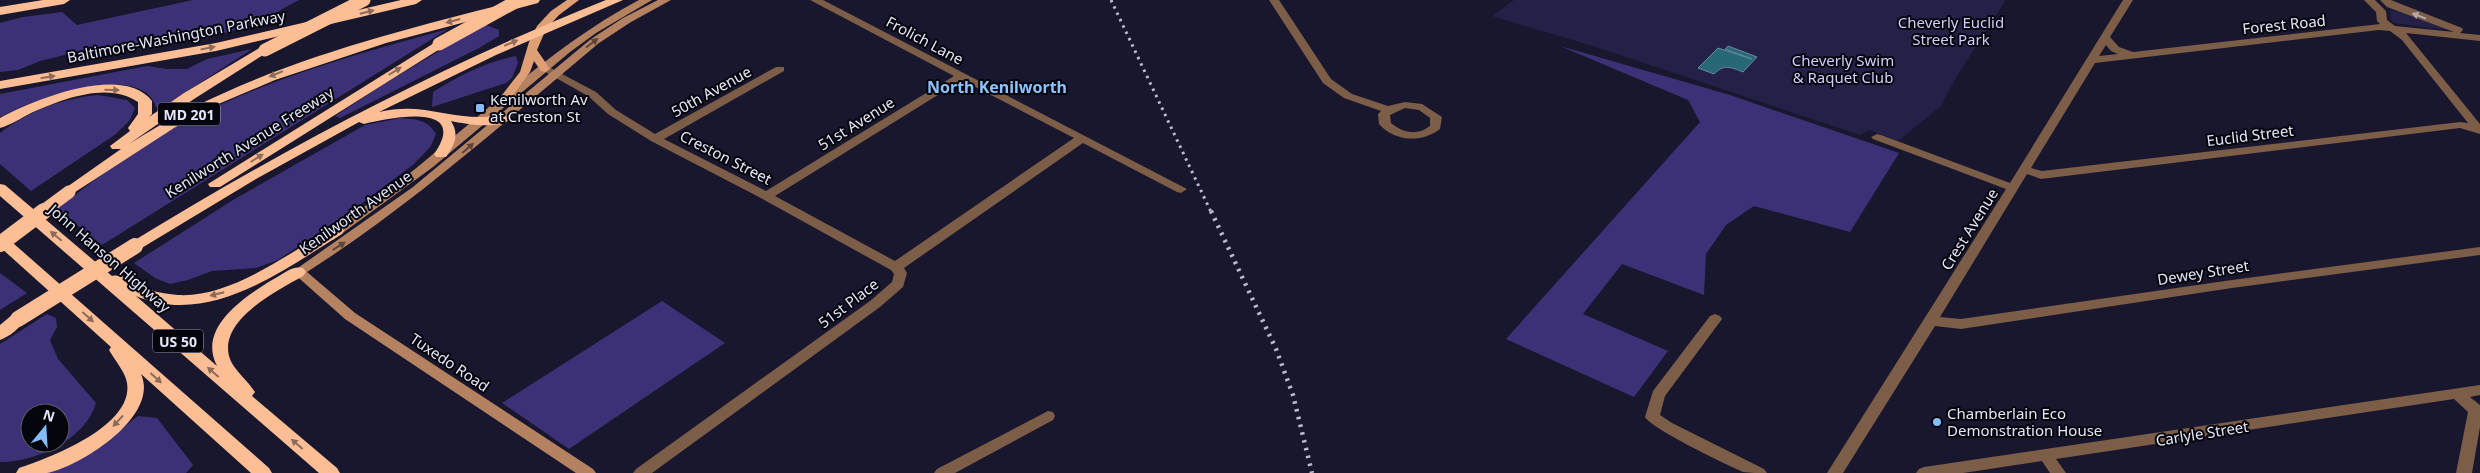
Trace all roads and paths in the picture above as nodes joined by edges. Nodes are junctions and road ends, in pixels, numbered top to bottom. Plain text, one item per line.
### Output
1 (64, 0) edge
2 (364, 0) edge
3 (416, 0) edge
4 (519, 0) edge
5 (534, 0) edge
6 (574, 0) edge
7 (617, 0) edge
8 (647, 0) edge
9 (666, 0) edge
10 (815, 0) edge
11 (1274, 0) edge
12 (2128, 0) edge
13 (2380, 2) edge
14 (0, 11) edge
15 (2389, 27) junction
16 (538, 32) junction
17 (2480, 37) edge
18 (2104, 38) junction
19 (532, 50) junction
20 (2136, 56) junction
21 (2090, 60) junction
22 (780, 69) dead end
23 (550, 71) junction
24 (961, 76) junction
25 (0, 85) edge
26 (501, 104) junction
27 (1388, 110) dead end
28 (426, 112) junction
29 (503, 118) junction
30 (479, 122) junction
31 (0, 124) edge
32 (2479, 129) edge
33 (1877, 137) dead end
34 (1082, 138) junction
35 (655, 139) junction
36 (306, 144) junction
37 (110, 151) junction
38 (441, 154) junction
39 (2024, 169) junction
40 (2013, 188) junction
41 (2, 189) edge
42 (1181, 189) dead end
43 (65, 190) junction
44 (766, 196) junction
45 (337, 231) junction
46 (0, 232) edge
47 (0, 239) edge
48 (131, 243) junction
49 (0, 245) edge
50 (2480, 251) edge
51 (26, 261) junction
52 (896, 267) junction
53 (94, 268) junction
54 (298, 272) junction
55 (249, 283) junction
56 (10, 317) edge
57 (1715, 319) dead end
58 (1931, 321) junction
59 (0, 332) edge
60 (107, 334) junction
61 (2480, 390) edge
62 (2456, 393) junction
63 (263, 415) junction
64 (1048, 416) dead end
65 (2046, 456) junction
66 (25, 473) edge
67 (262, 473) edge
68 (331, 473) edge
69 (588, 473) edge
70 (641, 473) edge
71 (942, 473) edge
72 (1760, 473) edge
73 (1835, 473) edge
74 (1924, 473) edge
75 (2058, 473) edge
76 (2464, 473) edge

1 - 14 highway
2 - 37 highway, bridge
25 -> 3 highway, Baltimore-Washington Parkway
48 -> 4 highway, Kenilworth Avenue Freeway, bridge
5 -> 43 highway, MD 201
6 - 16 main road
7 - 16 highway
8 - 23 main road, Kenilworth Avenue
23 -> 9 main road, Kenilworth Avenue
10 - 24 street, Frolich Lane
11 - 27 street
12 - 18 street, Crest Avenue
13 - 15 street
17 -> 13 street
15 - 17 street, Forest Road
15 - 20 street, Forest Road
15 - 32 street
16 - 19 main road
36 -> 16 highway
18 - 20 street
18 - 21 street, Crest Avenue
19 - 23 main road
19 - 26 main road
20 - 21 street, Forest Road
21 - 39 street, Crest Avenue
22 - 35 street, 50th Avenue
23 - 26 main road, Kenilworth Avenue
23 - 29 main road, Kenilworth Avenue
23 - 35 street, Creston Street
24 - 34 street, Frolich Lane
24 - 44 street, 51st Avenue
26 - 30 main road, Kenilworth Avenue
28 - 30 highway
28 - 36 highway
28 - 38 highway
29 - 30 highway
54 -> 29 main road, Kenilworth Avenue
30 - 38 main road, Kenilworth Avenue
31 -> 37 highway
32 - 39 street, Euclid Street
33 - 40 street
34 - 42 street, Frolich Lane
34 - 52 street
35 - 44 street, Creston Street
36 - 48 highway
37 - 43 highway
38 - 45 main road, Kenilworth Avenue
39 - 40 street, Crest Avenue
40 - 58 street, Crest Avenue
53 -> 41 highway, John Hanson Highway / US 50
43 - 46 highway
43 - 49 highway, MD 201, bridge
44 - 52 street, Creston Street
45 - 54 main road, Kenilworth Avenue
45 - 55 highway
47 - 51 highway, US 50
48 - 56 highway, bridge
49 - 51 highway
50 - 58 street, Dewey Street
51 -> 60 highway, US 50
52 - 70 street, 51st Place
55 -> 53 highway
63 -> 53 highway, John Hanson Highway / US 50
54 - 55 highway
54 - 63 highway
54 - 69 main road, Tuxedo Road
56 - 59 highway
57 - 72 street
58 - 73 street, Crest Avenue
60 -> 66 highway
60 -> 67 highway, US 50
61 - 62 street, Carlyle Street
62 - 65 street, Carlyle Street
62 - 76 street
68 -> 63 highway, John Hanson Highway / US 50
64 - 71 street
65 - 74 street, Carlyle Street
65 - 75 street

